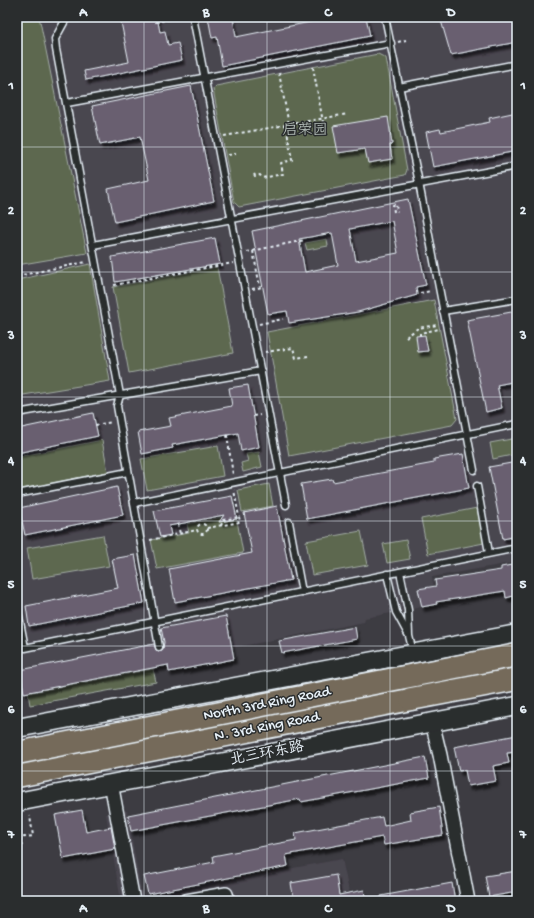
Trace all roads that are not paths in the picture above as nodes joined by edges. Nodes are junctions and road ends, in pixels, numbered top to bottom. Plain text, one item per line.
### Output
1 (67, 17) edge
2 (193, 17) edge
3 (385, 17) edge
4 (391, 43) junction
5 (517, 64) edge
6 (204, 78) junction
7 (400, 87) junction
8 (67, 103) junction
9 (517, 166) edge
10 (419, 183) junction
11 (230, 220) junction
12 (93, 245) junction
13 (517, 299) edge
14 (443, 311) junction
15 (261, 371) junction
16 (120, 395) junction
17 (17, 413) edge
18 (517, 424) edge
19 (467, 435) junction
20 (474, 470) dead end
21 (128, 472) junction
22 (280, 473) junction
23 (477, 486) dead end
24 (17, 494) edge
25 (134, 503) junction
26 (286, 505) dead end
27 (289, 522) dead end
28 (517, 548) edge
29 (489, 554) junction
30 (400, 572) junction
31 (387, 574) junction
32 (302, 592) junction
33 (17, 606) edge
34 (154, 622) junction
35 (517, 634) edge
36 (159, 648) dead end
37 (413, 648) junction
38 (517, 654) edge
39 (517, 679) edge
40 (517, 706) edge
41 (98, 713) junction
42 (432, 722) junction
43 (17, 728) edge
44 (17, 745) edge
45 (17, 753) edge
46 (17, 776) edge
47 (111, 783) junction
48 (17, 802) edge
49 (133, 901) edge
50 (186, 901) edge
51 (228, 901) edge
52 (468, 901) edge

1 - 8 lane
2 - 6 lane
3 - 4 lane
4 - 6 lane
4 - 7 lane
5 - 7 lane
6 - 8 lane
6 - 11 lane
7 - 10 lane
8 - 12 lane
9 - 10 lane
10 - 11 lane
10 - 14 lane
11 - 12 lane
11 - 15 lane
12 - 16 lane
13 - 14 lane
14 - 19 lane
15 - 16 lane
15 - 22 lane
16 - 17 lane
16 - 21 lane
18 - 19 lane
19 - 20 lane
19 - 22 lane
21 - 24 lane
21 - 25 lane
22 - 25 lane
22 - 26 lane
23 - 29 lane
25 - 34 lane
27 - 32 lane
28 - 29 lane
29 - 30 lane
30 - 31 lane
30 - 37 lane
31 - 32 lane
31 - 37 lane
32 - 34 lane
33 - 34 lane
34 - 36 lane
35 - 37 street
37 - 41 street
37 - 42 street
38 - 45 highway, North 3rd Ring Road, bridge
39 - 46 highway, N. 3rd Ring Road, bridge
40 - 42 street, 北三环东路
41 - 43 street
41 - 44 street
42 - 47 street, 北三环东路
42 - 52 street
47 - 48 street, 北三环东路
47 - 49 street
50 - 51 street

